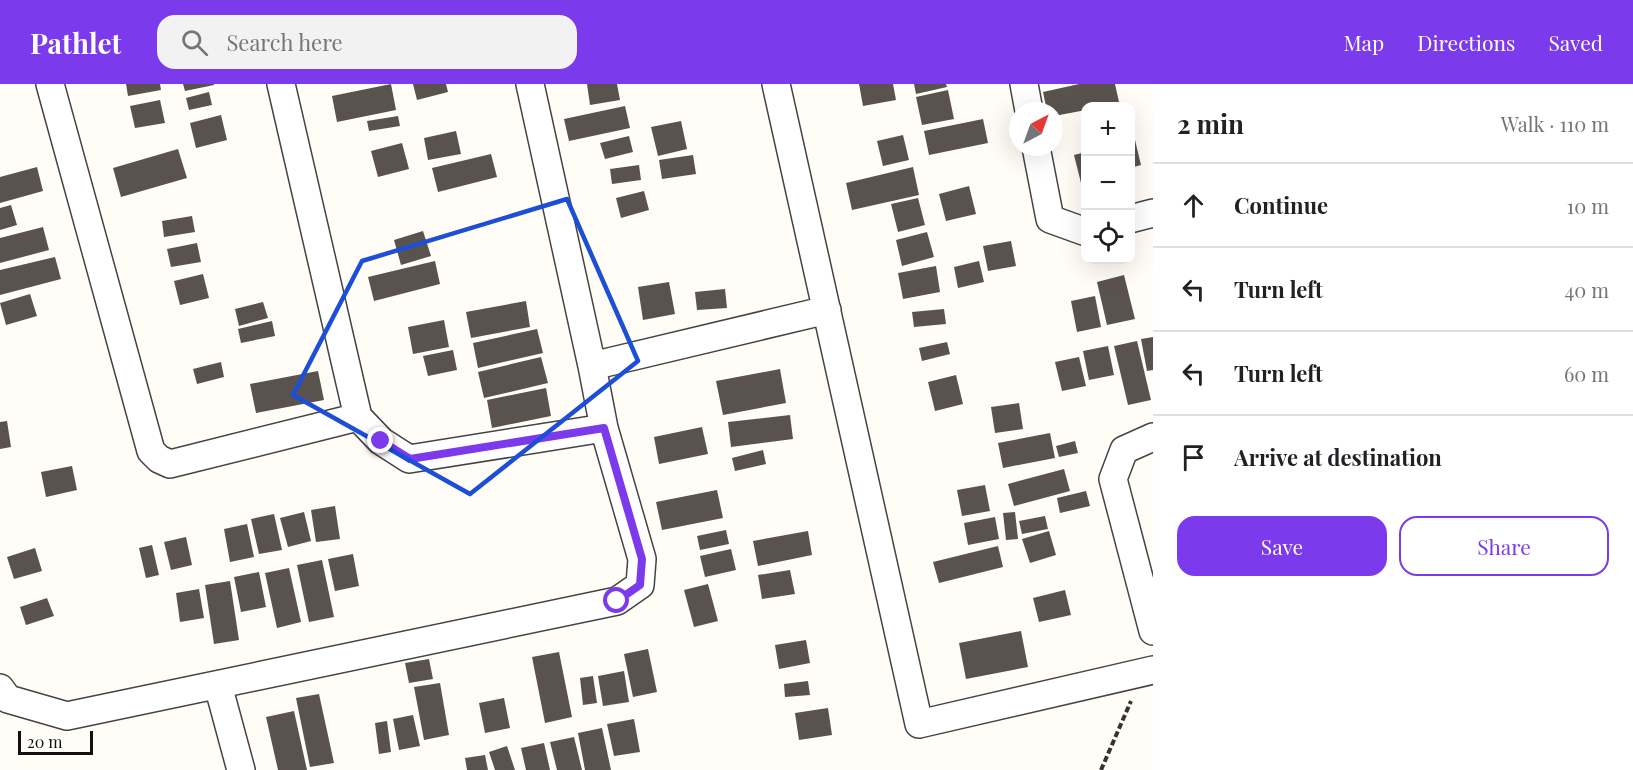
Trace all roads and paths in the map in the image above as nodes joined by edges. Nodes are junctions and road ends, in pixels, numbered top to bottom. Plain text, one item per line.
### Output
1 (50, 84) edge
2 (281, 84) edge
3 (530, 84) edge
4 (776, 84) edge
5 (1024, 84) edge
6 (1027, 102) edge
7 (1038, 156) edge
8 (1153, 213) edge
9 (1135, 218) edge
10 (1081, 230) edge
11 (827, 310) junction
12 (592, 366) junction
13 (358, 417) junction
14 (604, 428) junction
15 (1153, 437) edge
16 (1153, 631) edge
17 (1148, 671) edge
18 (218, 685) junction
19 (0, 688) edge
20 (241, 770) edge
21 (1101, 770) edge

1 - 13 street
2 - 13 street
3 - 12 street
4 - 11 street
5 - 6 street
7 - 10 street
8 - 9 street
11 - 12 street
11 - 17 street
12 - 14 street
13 - 14 street
14 - 18 street
15 - 16 street
17 - 21 path
18 - 19 street
18 - 20 street

